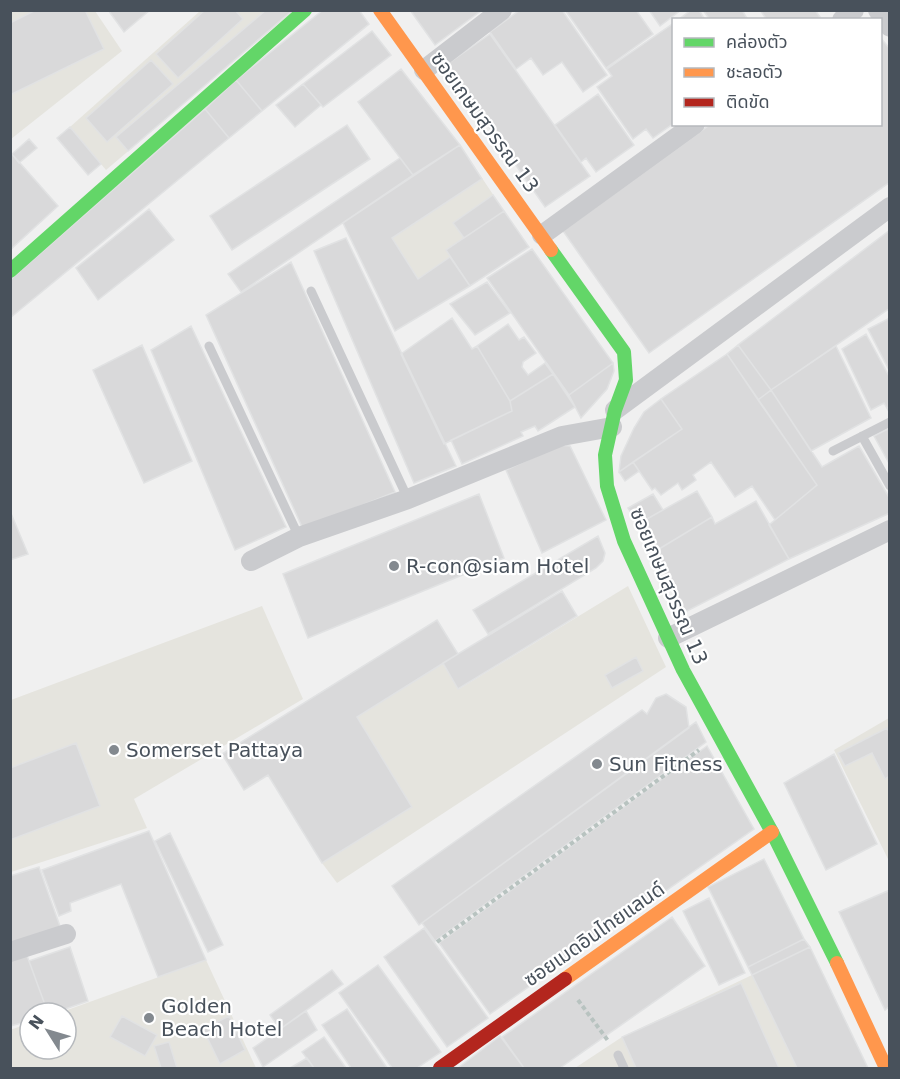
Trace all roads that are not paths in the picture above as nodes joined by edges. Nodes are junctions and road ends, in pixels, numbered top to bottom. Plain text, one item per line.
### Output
1 (305, 10) edge
2 (380, 10) edge
3 (502, 10) edge
4 (878, 10) edge
5 (890, 27) edge
6 (424, 70) junction
7 (692, 126) edge
8 (890, 207) edge
9 (542, 235) junction
10 (10, 271) edge
11 (311, 291) dead end
12 (209, 346) dead end
13 (613, 418) junction
14 (890, 422) edge
15 (862, 436) junction
16 (833, 451) dead end
17 (890, 486) edge
18 (408, 499) junction
19 (890, 530) edge
20 (298, 537) junction
21 (251, 561) dead end
22 (668, 638) junction
23 (772, 832) junction
24 (66, 934) dead end
25 (10, 952) edge
26 (618, 1055) road end
27 (440, 1068) edge
28 (624, 1068) edge
29 (886, 1068) edge

1 - 10 street
2 - 6 street, ซอยเกษมสุวรรณ 13
3 - 6 street
4 - 5 street
6 - 9 street, ซอยเกษมสุวรรณ 13
7 - 9 street
8 - 13 street
9 - 13 street, ซอยเกษมสุวรรณ 13
11 - 18 lane
12 - 20 lane
13 - 18 street
13 - 22 street, ซอยเกษมสุวรรณ 13
14 - 15 lane
15 - 16 lane
15 - 17 lane
18 - 20 street
19 - 22 street
20 - 21 street
22 - 23 street, ซอยเกษมสุวรรณ 13
23 - 27 street, ซอยเมดอินไทยแลนด์
23 - 29 street, ซอยเกษมสุวรรณ 13
24 - 25 street
26 - 28 lane

